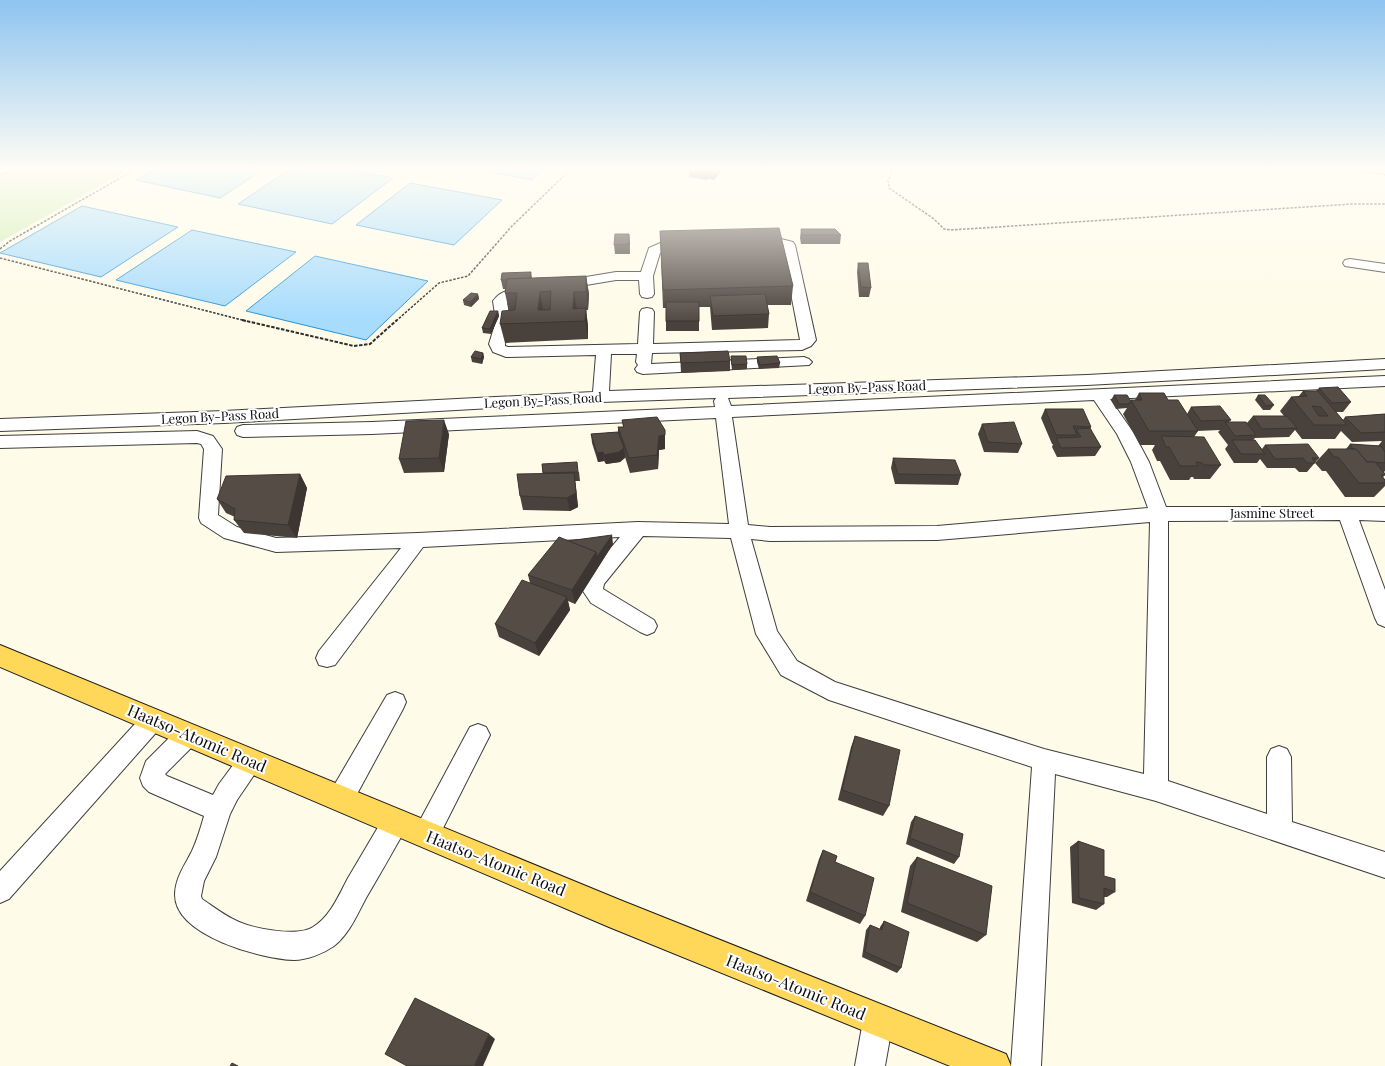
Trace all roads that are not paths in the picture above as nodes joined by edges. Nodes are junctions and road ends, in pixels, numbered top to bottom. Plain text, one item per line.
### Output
1 (742, 242) edge
2 (696, 244) edge
3 (1350, 263) dead end
4 (1385, 268) edge
5 (646, 276) junction
6 (647, 294) dead end
7 (647, 312) dead end
8 (644, 350) junction
9 (604, 351) junction
10 (804, 362) dead end
11 (1385, 364) edge
12 (644, 369) junction
13 (1385, 381) edge
14 (720, 392) junction
15 (1098, 394) junction
16 (642, 396) junction
17 (601, 397) junction
18 (724, 412) junction
19 (0, 425) edge
20 (243, 431) dead end
21 (0, 442) edge
22 (1347, 513) junction
23 (1159, 514) junction
24 (1385, 514) edge
25 (638, 529) junction
26 (739, 531) junction
27 (418, 540) junction
28 (1385, 618) edge
29 (647, 626) dead end
30 (0, 656) edge
31 (327, 658) dead end
32 (395, 702) dead end
33 (153, 720) junction
34 (188, 735) junction
35 (478, 735) dead end
36 (1279, 757) dead end
37 (1044, 760) junction
38 (250, 761) junction
39 (1156, 789) junction
40 (341, 798) junction
41 (219, 810) junction
42 (396, 821) junction
43 (1280, 830) junction
44 (426, 834) junction
45 (1385, 865) edge
46 (0, 890) edge
47 (878, 1021) junction
48 (870, 1066) edge
49 (994, 1066) edge
50 (1026, 1066) edge

1 - 8 street
2 - 5 street
3 - 4 street
5 - 6 street
5 - 9 street
7 - 8 street
8 - 9 street
8 - 12 street
9 - 17 street
10 - 12 street
11 - 14 street, Legon By-Pass Road
12 - 16 street
13 - 15 street
14 - 16 street, Legon By-Pass Road
14 - 18 street
15 - 18 street
15 - 23 street
16 - 17 street, Legon By-Pass Road
17 - 19 street, Legon By-Pass Road
18 - 20 street
18 - 26 street
21 - 27 street, Jasmine Street
22 - 23 street, Jasmine Street
22 - 24 street, Jasmine Street
22 - 28 street
23 - 26 street, Jasmine Street
23 - 39 street
25 - 26 street, Jasmine Street
25 - 27 street, Jasmine Street
25 - 29 street
26 - 37 street
27 - 31 street
30 - 33 main road, Haatso-Atomic Road
32 - 40 street
33 - 34 main road, Haatso-Atomic Road
33 - 46 street
34 - 38 main road, Haatso-Atomic Road
34 - 41 street
35 - 44 street
36 - 43 street
37 - 39 street
37 - 50 street
38 - 40 main road, Haatso-Atomic Road
38 - 41 street
39 - 43 street
40 - 42 main road, Haatso-Atomic Road
41 - 42 street
42 - 44 main road, Haatso-Atomic Road
43 - 45 street
44 - 47 main road, Haatso-Atomic Road
47 - 48 street
47 - 49 main road, Haatso-Atomic Road

